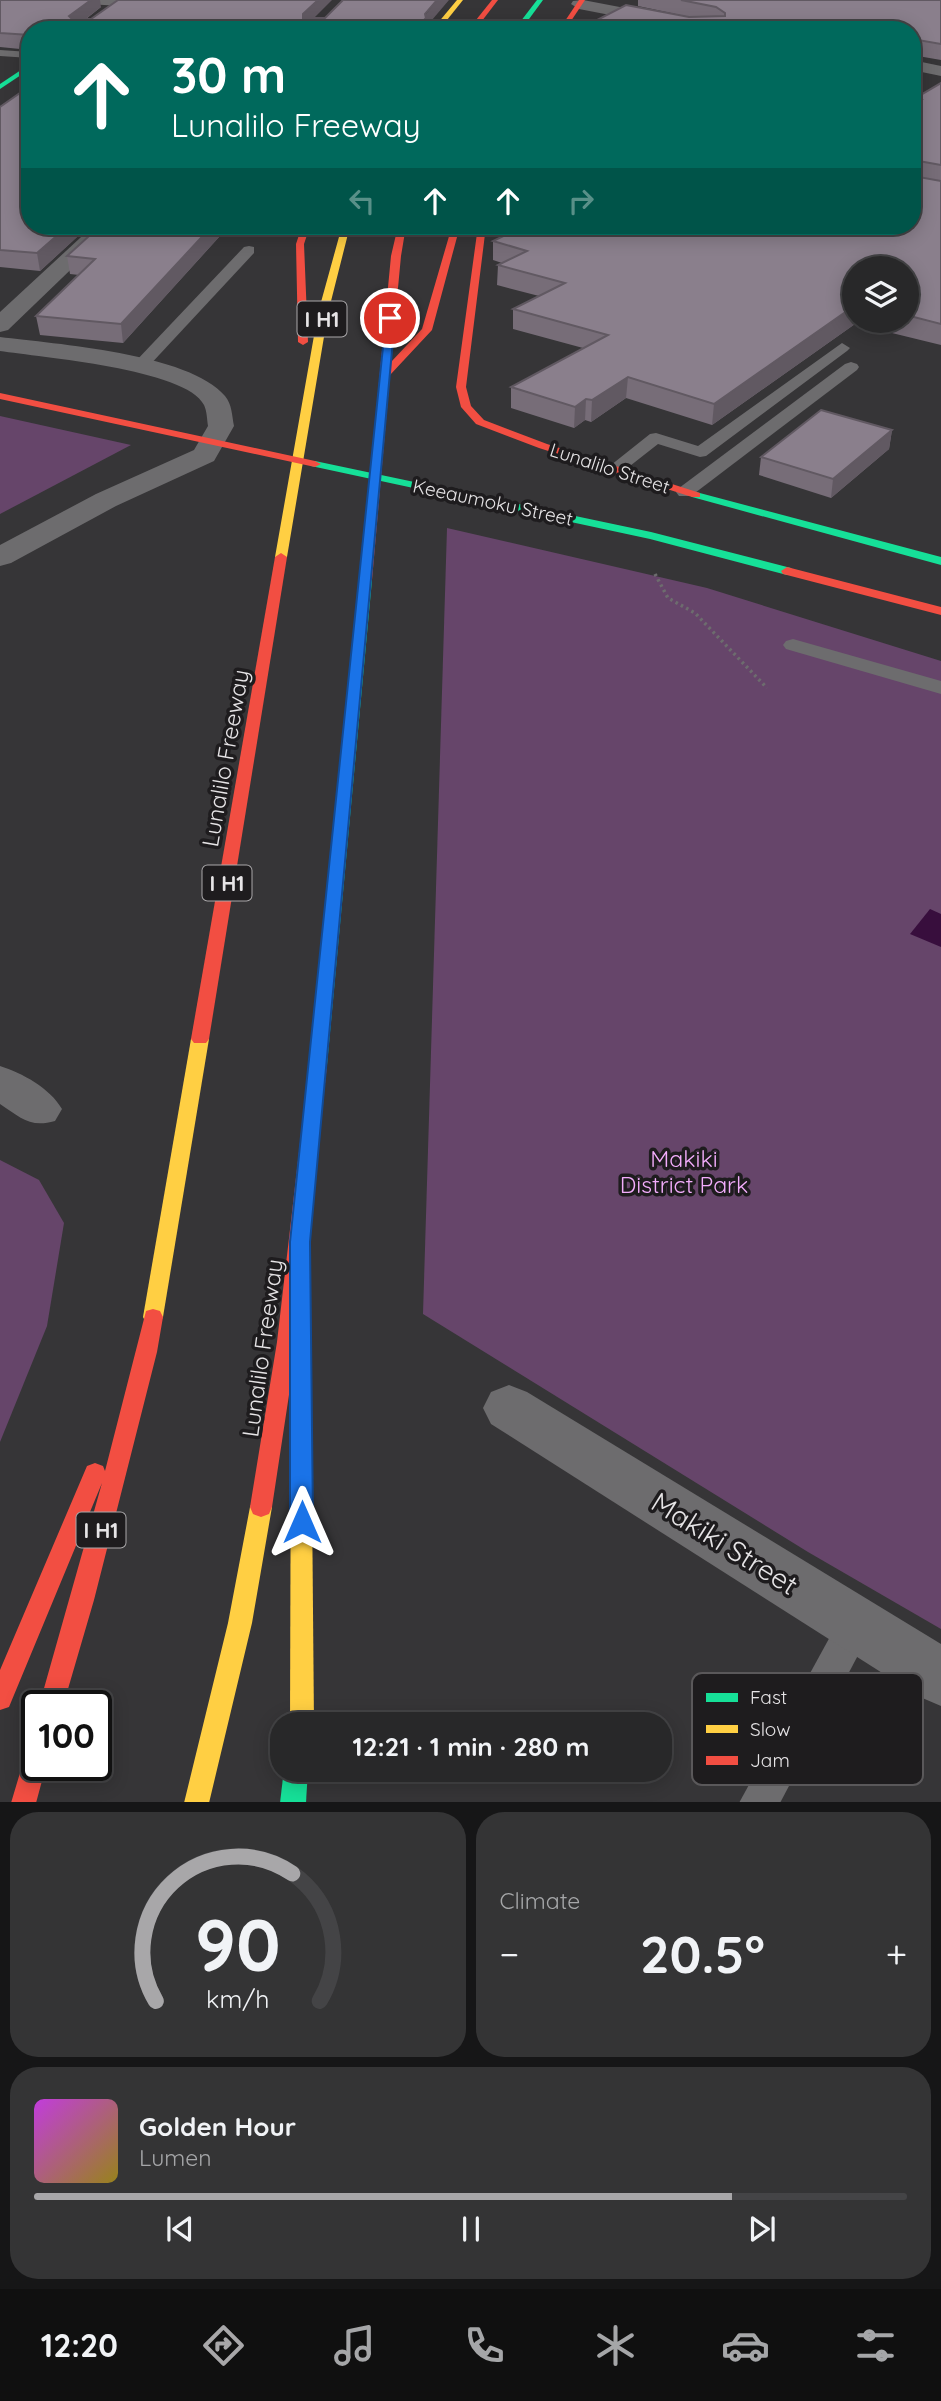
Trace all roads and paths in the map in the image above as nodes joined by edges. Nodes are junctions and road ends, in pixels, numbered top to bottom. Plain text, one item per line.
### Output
1 (70, 0) edge
2 (460, 0) edge
3 (495, 0) edge
4 (540, 0) edge
5 (123, 2) edge
6 (581, 2) edge
7 (103, 15) edge
8 (442, 21) edge
9 (478, 21) edge
10 (524, 21) edge
11 (568, 21) edge
12 (671, 21) edge
13 (921, 67) edge
14 (941, 71) edge
15 (21, 72) edge
16 (0, 87) edge
17 (95, 235) edge
18 (303, 235) edge
19 (344, 235) edge
20 (400, 235) edge
21 (453, 235) edge
22 (481, 235) edge
23 (249, 250) dead end
24 (0, 325) edge
25 (0, 344) edge
26 (842, 348) dead end
27 (141, 365) junction
28 (851, 368) dead end
29 (387, 373) junction
30 (0, 396) edge
31 (305, 414) junction
32 (615, 469) junction
33 (685, 492) junction
34 (0, 557) edge
35 (941, 561) edge
36 (654, 575) dead end
37 (941, 611) edge
38 (793, 645) dead end
39 (767, 688) dead end
40 (941, 688) edge
41 (0, 1082) edge
42 (40, 1109) dead end
43 (300, 1242) junction
44 (147, 1352) junction
45 (509, 1408) dead end
46 (856, 1625) junction
47 (829, 1673) edge
48 (941, 1677) edge
49 (56, 1690) edge
50 (0, 1698) edge
51 (302, 1712) edge
52 (29, 1781) edge
53 (294, 1782) edge
54 (767, 1785) edge
55 (23, 1802) edge
56 (197, 1802) edge
57 (292, 1802) edge
58 (758, 1802) edge

1 - 5 lane
2 - 8 main road
3 - 9 main road
4 - 10 main road
5 - 7 main road
6 - 11 main road
6 - 12 street
13 - 14 street
15 - 16 main road
17 - 24 street
18 - 31 main road
19 - 31 main road, Lunalilo Freeway / I H1
20 - 29 main road, Lunalilo Freeway
21 - 29 main road
22 - 32 main road, Lunalilo Street
23 - 27 lane
25 - 27 street
26 - 32 lane
27 - 34 street
28 - 33 lane
29 - 43 main road, Lunalilo Freeway
30 - 37 main road, Keeaumoku Street
31 - 44 main road, Lunalilo Freeway / I H1
32 - 33 main road, Lunalilo Street
33 - 35 main road, Lunalilo Street
36 - 39 path
38 - 40 lane
41 - 42 street
43 - 51 main road
43 - 56 main road, Lunalilo Freeway
44 - 49 main road, Lunalilo Freeway / I H1
44 - 50 main road
45 - 46 street, Makiki Street
46 - 47 lane
46 - 48 street, Makiki Street
52 - 55 main road
53 - 57 main road
54 - 58 lane

